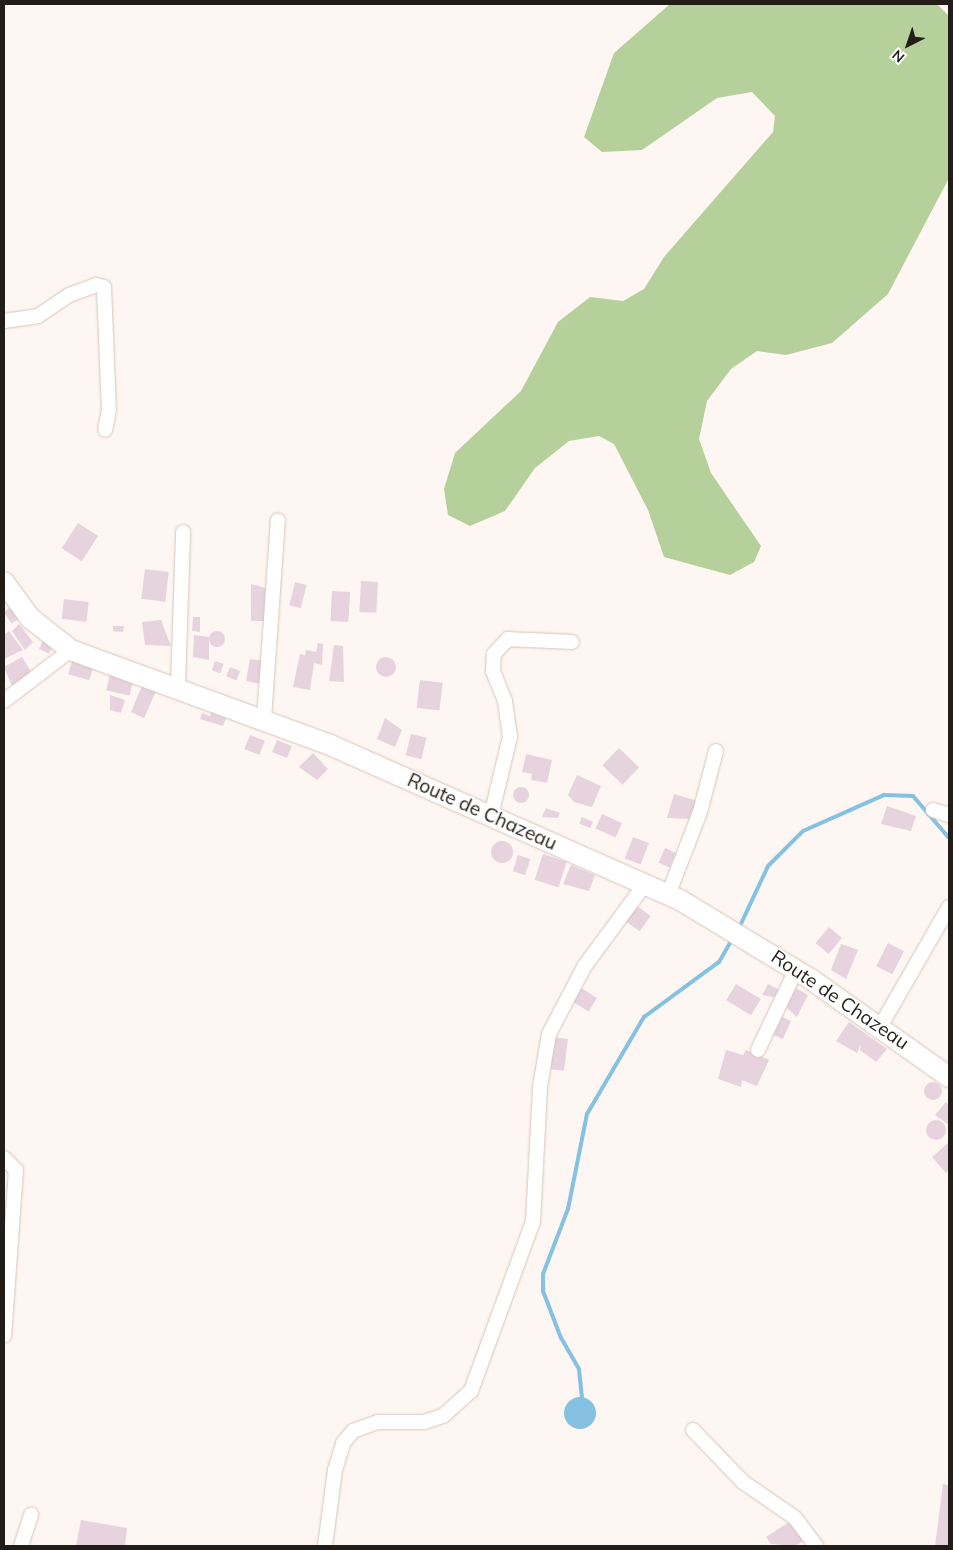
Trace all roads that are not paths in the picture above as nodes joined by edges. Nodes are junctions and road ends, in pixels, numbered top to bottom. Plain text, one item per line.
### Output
1 (4, 321) edge
2 (105, 430) dead end
3 (278, 520) dead end
4 (183, 532) dead end
5 (4, 582) edge
6 (572, 642) dead end
7 (71, 650) junction
8 (178, 686) junction
9 (4, 701) edge
10 (264, 719) junction
11 (716, 751) dead end
12 (933, 810) dead end
13 (949, 814) edge
14 (490, 816) junction
15 (645, 884) junction
16 (668, 895) junction
17 (949, 907) edge
18 (796, 970) junction
19 (880, 1027) junction
20 (758, 1050) dead end
21 (949, 1077) edge
22 (4, 1158) edge
23 (4, 1336) edge
24 (693, 1430) dead end
25 (32, 1515) dead end
26 (22, 1546) edge
27 (325, 1546) edge
28 (816, 1546) edge

1 - 2 street
3 - 10 street
4 - 8 street
5 - 7 main road, Route de Chazeau
6 - 14 street
7 - 8 main road, Route de Chazeau
7 - 9 street
8 - 10 main road, Route de Chazeau
10 - 14 main road, Route de Chazeau
11 - 16 street
12 - 13 street
14 - 15 main road, Route de Chazeau
15 - 16 main road, Route de Chazeau
15 - 27 street
16 - 18 main road, Route de Chazeau
17 - 19 street
18 - 19 main road, Route de Chazeau
18 - 20 street
19 - 21 main road, Route de Chazeau
22 - 23 street
24 - 28 street
25 - 26 street

